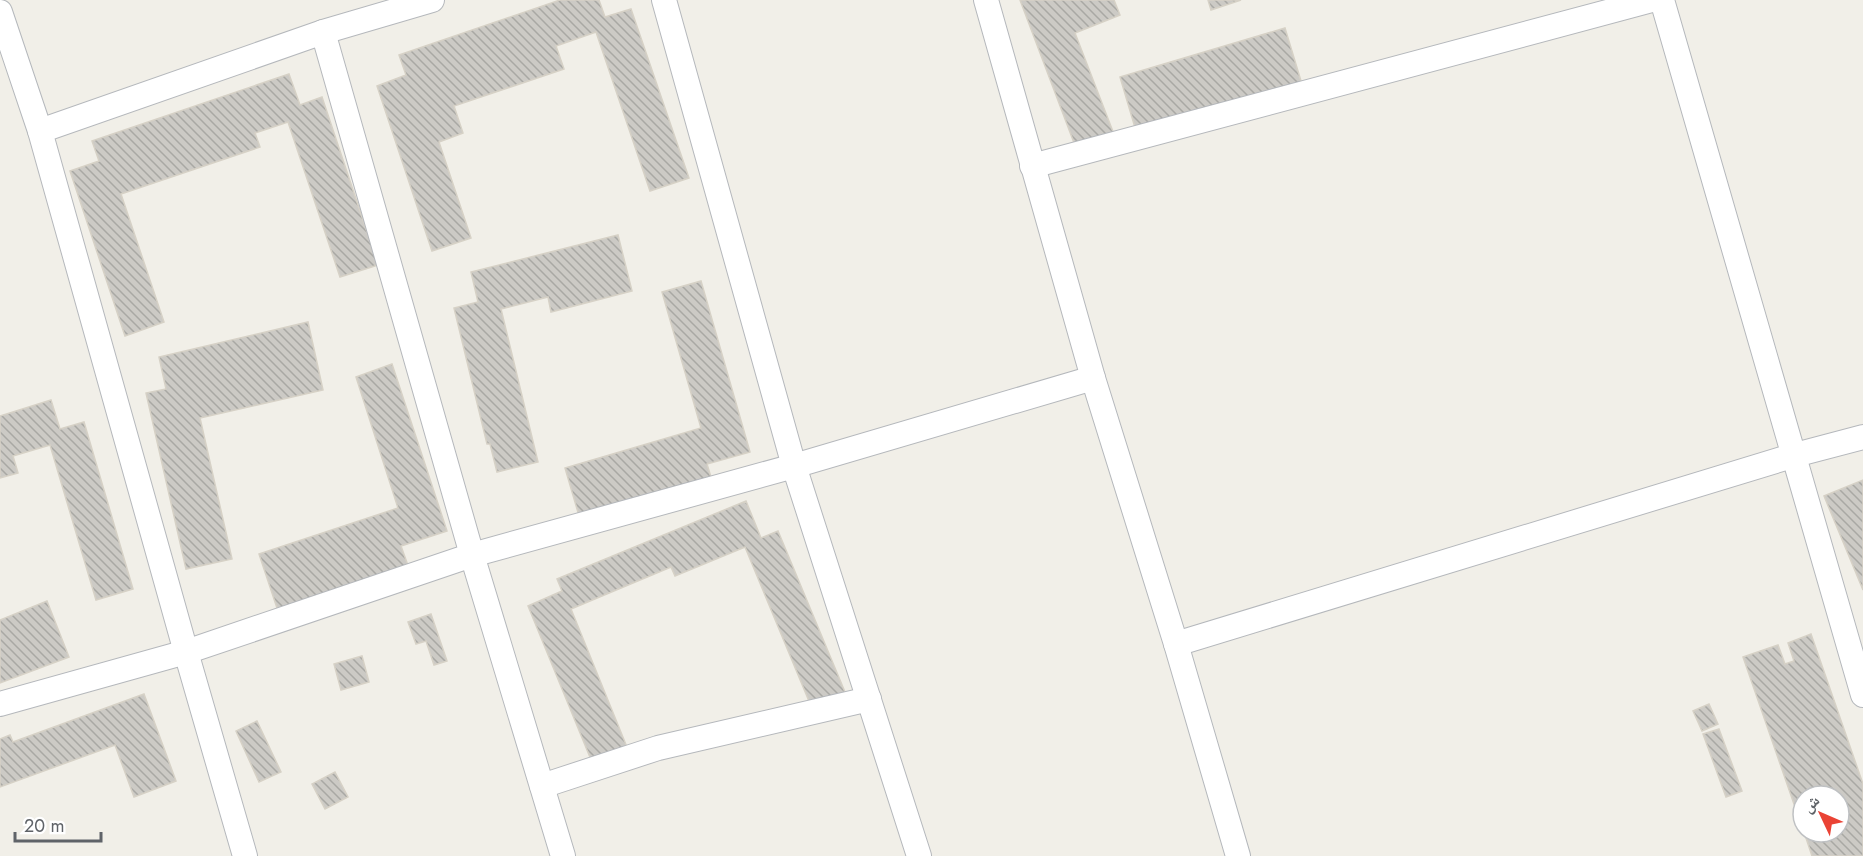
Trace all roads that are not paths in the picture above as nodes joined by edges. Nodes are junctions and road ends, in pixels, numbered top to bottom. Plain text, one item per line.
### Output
1 (432, 0) edge
2 (664, 0) edge
3 (986, 0) edge
4 (1652, 0) edge
5 (1662, 0) edge
6 (0, 12) edge
7 (323, 32) junction
8 (40, 131) junction
9 (1032, 166) junction
10 (1093, 378) junction
11 (1863, 437) edge
12 (1795, 455) junction
13 (794, 466) junction
14 (472, 555) junction
15 (1176, 644) junction
16 (186, 652) junction
17 (1863, 695) edge
18 (869, 699) junction
19 (0, 704) edge
20 (542, 786) junction
21 (245, 856) edge
22 (563, 856) edge
23 (919, 856) edge
24 (1238, 856) edge

1 - 7 street
2 - 13 street
3 - 9 street
4 - 9 street
5 - 12 street
6 - 8 street
7 - 8 street
7 - 14 street
8 - 16 street
9 - 10 street
10 - 13 street
10 - 15 street
11 - 12 street
12 - 15 street
12 - 17 street
13 - 14 street
13 - 18 street
14 - 16 street
14 - 20 street
15 - 24 street
16 - 19 street
16 - 21 street
18 - 20 street
18 - 23 street
20 - 22 street

